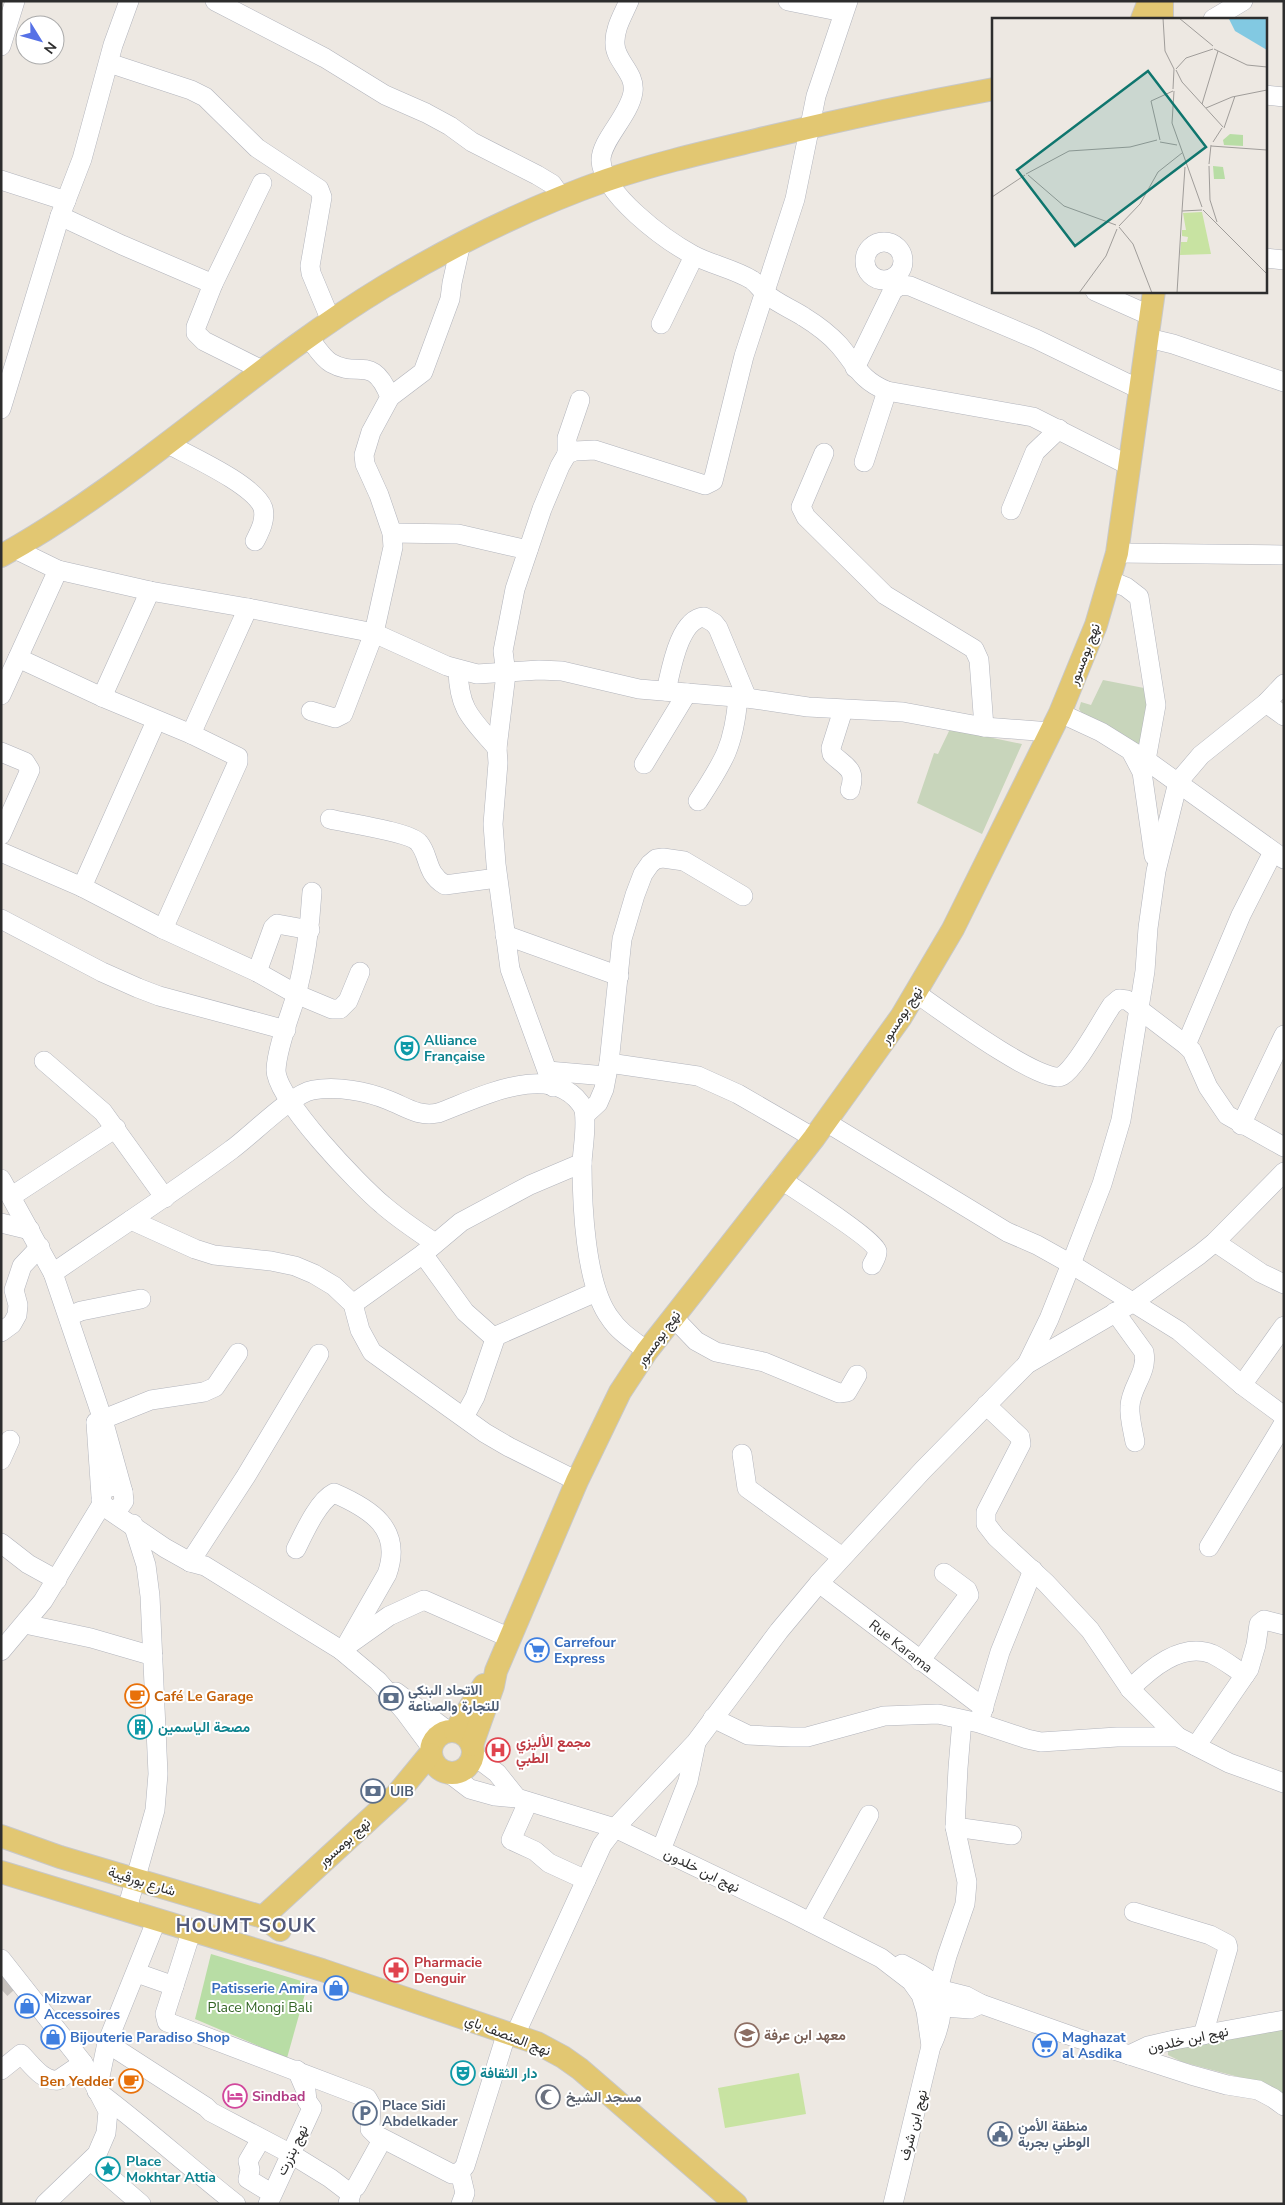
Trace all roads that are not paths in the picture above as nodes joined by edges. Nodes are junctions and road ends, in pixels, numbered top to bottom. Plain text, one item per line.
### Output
1 (15, 1) edge
2 (129, 1) edge
3 (215, 1) edge
4 (629, 1) edge
5 (788, 1) edge
6 (1149, 1) edge
7 (1162, 1) edge
8 (1243, 1) edge
9 (845, 7) edge
10 (1142, 18) edge
11 (1162, 18) edge
12 (1215, 18) edge
13 (1, 46) edge
14 (109, 62) junction
15 (992, 89) edge
16 (1268, 95) edge
17 (1284, 96) edge
18 (809, 127) junction
19 (1, 180) edge
20 (607, 180) junction
21 (262, 183) dead end
22 (562, 198) junction
23 (63, 208) junction
24 (460, 243) junction
25 (694, 256) junction
26 (1268, 258) edge
27 (1284, 260) edge
28 (213, 284) junction
29 (1097, 292) edge
30 (1154, 292) edge
31 (765, 294) junction
32 (1151, 316) junction
33 (331, 321) junction
34 (662, 324) dead end
35 (308, 337) junction
36 (1148, 338) junction
37 (855, 368) junction
38 (262, 370) junction
39 (1284, 382) edge
40 (1141, 390) junction
41 (887, 392) junction
42 (390, 397) junction
43 (580, 400) dead end
44 (1, 409) edge
45 (1058, 429) junction
46 (168, 444) junction
47 (824, 453) dead end
48 (567, 454) junction
49 (864, 462) dead end
50 (1130, 466) junction
51 (1011, 510) dead end
52 (392, 533) junction
53 (256, 541) dead end
54 (528, 550) junction
55 (8, 553) edge
56 (1117, 553) junction
57 (1284, 555) edge
58 (58, 570) junction
59 (1109, 580) junction
60 (150, 591) junction
61 (248, 608) junction
62 (374, 633) junction
63 (18, 658) junction
64 (458, 670) junction
65 (506, 674) junction
66 (1284, 684) edge
67 (666, 691) junction
68 (687, 693) junction
69 (1, 695) edge
70 (102, 697) junction
71 (743, 698) junction
72 (1266, 703) junction
73 (842, 710) junction
74 (311, 711) dead end
75 (1284, 716) edge
76 (156, 721) junction
77 (1055, 722) junction
78 (984, 726) junction
79 (191, 734) junction
80 (497, 748) junction
81 (1, 752) edge
82 (1139, 757) junction
83 (644, 764) dead end
84 (1178, 782) junction
85 (850, 790) dead end
86 (698, 801) dead end
87 (330, 819) dead end
88 (1, 835) edge
89 (1, 852) edge
90 (1278, 855) edge
91 (1156, 871) junction
92 (497, 878) junction
93 (82, 887) junction
94 (312, 892) dead end
95 (743, 896) dead end
96 (1, 919) edge
97 (163, 929) junction
98 (310, 930) junction
99 (505, 935) junction
100 (257, 972) junction
101 (360, 972) dead end
102 (619, 976) junction
103 (296, 994) junction
104 (916, 994) junction
105 (1140, 1008) junction
106 (286, 1030) junction
107 (1284, 1035) edge
108 (1186, 1044) junction
109 (44, 1061) dead end
110 (608, 1069) junction
111 (551, 1079) junction
112 (289, 1102) junction
113 (585, 1115) junction
114 (1242, 1125) junction
115 (116, 1128) junction
116 (820, 1130) junction
117 (1284, 1147) edge
118 (582, 1163) junction
119 (1284, 1172) edge
120 (1, 1179) edge
121 (780, 1179) junction
122 (12, 1196) junction
123 (165, 1198) junction
124 (131, 1220) junction
125 (1, 1223) edge
126 (30, 1230) junction
127 (1214, 1242) junction
128 (40, 1247) junction
129 (429, 1248) junction
130 (1071, 1264) junction
131 (872, 1265) dead end
132 (53, 1273) junction
133 (1284, 1284) edge
134 (596, 1292) junction
135 (141, 1299) dead end
136 (1132, 1303) junction
137 (353, 1304) junction
138 (1115, 1312) junction
139 (69, 1316) junction
140 (673, 1317) junction
141 (1284, 1326) edge
142 (1, 1332) edge
143 (496, 1336) junction
144 (647, 1351) junction
145 (238, 1353) dead end
146 (319, 1354) dead end
147 (1027, 1364) junction
148 (857, 1375) dead end
149 (1242, 1384) junction
150 (986, 1405) junction
151 (1284, 1416) edge
152 (464, 1417) junction
153 (99, 1421) junction
154 (1284, 1423) edge
155 (10, 1440) dead end
156 (1135, 1442) dead end
157 (742, 1454) dead end
158 (1, 1460) edge
159 (577, 1481) junction
160 (118, 1505) junction
161 (1, 1543) edge
162 (1209, 1547) dead end
163 (296, 1549) dead end
164 (842, 1557) junction
165 (197, 1560) junction
166 (1032, 1570) junction
167 (944, 1573) dead end
168 (57, 1580) junction
169 (820, 1583) junction
170 (25, 1624) junction
171 (1284, 1625) edge
172 (510, 1638) junction
173 (343, 1649) junction
174 (1, 1651) edge
175 (153, 1656) junction
176 (920, 1661) junction
177 (1245, 1675) junction
178 (378, 1681) junction
179 (1130, 1689) junction
180 (975, 1717) junction
181 (713, 1718) junction
182 (1178, 1737) junction
183 (462, 1740) junction
184 (696, 1742) junction
185 (1196, 1746) junction
186 (430, 1751) junction
187 (447, 1773) junction
188 (1284, 1783) edge
189 (397, 1794) junction
190 (522, 1800) junction
191 (869, 1815) dead end
192 (955, 1827) junction
193 (615, 1828) junction
194 (1012, 1835) dead end
195 (1, 1836) edge
196 (660, 1850) junction
197 (1, 1872) edge
198 (136, 1878) junction
199 (586, 1880) junction
200 (127, 1909) junction
201 (1134, 1912) dead end
202 (157, 1919) junction
203 (810, 1922) junction
204 (271, 1923) junction
205 (192, 1929) junction
206 (266, 1953) junction
207 (1, 1959) edge
208 (137, 1973) junction
209 (174, 1986) junction
210 (931, 1998) junction
211 (1284, 2020) edge
212 (511, 2034) junction
213 (1203, 2035) junction
214 (107, 2043) junction
215 (1129, 2055) junction
216 (83, 2063) junction
217 (1, 2070) edge
218 (297, 2070) junction
219 (97, 2092) junction
220 (1284, 2106) edge
221 (261, 2139) junction
222 (382, 2140) junction
223 (291, 2154) junction
224 (91, 2161) junction
225 (460, 2172) junction
226 (351, 2197) edge
227 (270, 2199) edge
228 (45, 2204) edge
229 (141, 2204) edge
230 (236, 2204) edge
231 (461, 2204) edge
232 (736, 2204) edge
233 (893, 2204) edge

1 - 13 street
2 - 14 street
3 - 22 street
4 - 20 street
5 - 9 street
6 - 10 main road
7 - 11 main road
8 - 12 street
9 - 18 street
14 - 23 street
14 - 33 street
15 - 18 main road
16 - 17 street
18 - 20 main road
18 - 31 street
19 - 23 street
20 - 22 main road
20 - 25 street
21 - 28 street
22 - 24 main road
23 - 28 street
23 - 44 street
24 - 33 main road
24 - 42 street
25 - 31 street
25 - 34 street
26 - 27 street
28 - 38 street
29 - 32 street
30 - 32 main road, نهج بومسور
31 - 37 street
31 - 48 street
32 - 36 main road, نهج بومسور
33 - 35 main road
35 - 38 main road
35 - 42 street
36 - 39 street
36 - 40 main road, نهج بومسور
37 - 40 street
37 - 41 street
38 - 46 main road
40 - 50 main road, نهج بومسور
41 - 45 street
41 - 49 street
42 - 52 street
43 - 48 street
45 - 50 street
45 - 51 street
46 - 53 street
46 - 55 main road
47 - 78 street
48 - 54 street
50 - 56 main road, نهج بومسور
52 - 54 street
52 - 62 street
54 - 65 street
55 - 58 street
56 - 57 street
56 - 59 main road, نهج بومسور
58 - 60 street
58 - 63 street
59 - 77 main road, نهج بومسور
59 - 82 street
60 - 61 street
60 - 70 street
61 - 62 street
61 - 79 street
62 - 64 street
62 - 74 street
63 - 69 street
63 - 70 street
64 - 65 street
64 - 80 street
65 - 67 street
65 - 80 street
66 - 72 street
67 - 68 street
67 - 71 street
68 - 71 street
68 - 83 street
70 - 76 street
71 - 73 street
71 - 86 street
72 - 75 street
72 - 84 street
73 - 78 street
73 - 85 street
76 - 79 street
76 - 93 street
77 - 78 street
77 - 82 street
77 - 104 main road, نهج بومسور
79 - 97 street
80 - 92 street
81 - 88 street
82 - 84 street
82 - 91 street
84 - 90 street
84 - 91 street
87 - 92 street
89 - 93 street
90 - 108 street
91 - 105 street
92 - 99 street
93 - 97 street
94 - 98 street
95 - 102 street
96 - 106 street
97 - 100 street
98 - 100 street
98 - 103 street
99 - 102 street
99 - 111 street
100 - 103 street
101 - 103 street
102 - 110 street
103 - 106 street
104 - 105 street
104 - 116 main road, نهج بومسور
105 - 108 street
105 - 130 street
106 - 112 street
107 - 114 street
108 - 114 street
109 - 115 street
110 - 111 street
110 - 113 street
110 - 116 street
111 - 112 street
111 - 113 street
112 - 123 street
112 - 129 street
113 - 118 street
114 - 117 street
115 - 122 street
115 - 123 street
116 - 121 main road, نهج بومسور
116 - 130 street
118 - 129 street
118 - 134 street
119 - 127 street
120 - 122 street
121 - 131 street
121 - 140 main road, نهج بومسور
122 - 126 street
123 - 124 street
124 - 132 street
124 - 137 street
125 - 126 street
126 - 128 street
127 - 133 street
127 - 136 street
128 - 132 street
128 - 142 street
129 - 137 street
129 - 143 street
130 - 136 street
130 - 147 street
132 - 139 street
134 - 143 street
134 - 144 street
135 - 139 street
136 - 138 street
136 - 149 street
137 - 152 street
138 - 147 street
138 - 156 street
139 - 153 street
140 - 144 main road, نهج بومسور
140 - 148 street
141 - 149 street
143 - 152 street
144 - 159 main road, نهج بومسور
145 - 153 street
146 - 165 street
147 - 150 street
149 - 151 street
150 - 164 street
150 - 166 street
152 - 159 street
153 - 160 street
154 - 162 street
155 - 158 street
157 - 164 street
159 - 172 main road, نهج بومسور
160 - 165 street
160 - 168 street
160 - 175 street
161 - 168 street
163 - 173 street
164 - 169 street
165 - 173 street
166 - 179 street
166 - 180 street, نهج ابن شرف
167 - 176 street
168 - 170 street
169 - 176 street, Rue Karama
169 - 181 street
170 - 174 street
170 - 175 street
171 - 177 street
172 - 173 street
172 - 183 main road, نهج بومسور
173 - 178 street
175 - 198 street
176 - 180 street, Rue Karama
177 - 179 street
177 - 185 street
178 - 183 street
178 - 186 street
179 - 182 street
180 - 181 street
180 - 182 street
180 - 192 street, نهج ابن شرف
181 - 184 street
182 - 185 street
183 - 186 main road, نهج بومسور
183 - 187 main road, نهج بومسور
183 - 190 street
184 - 193 street
184 - 196 street
185 - 188 street
186 - 187 main road
186 - 189 main road, نهج بومسور
187 - 189 main road, نهج بومسور
187 - 190 street, نهج ابن خلدون
189 - 204 main road, نهج بومسور
190 - 193 street, نهج ابن خلدون
190 - 199 street
191 - 203 street
192 - 194 street
192 - 210 street, نهج ابن شرف
193 - 196 street, نهج ابن خلدون
193 - 199 street
195 - 198 main road, شارع بورقيبة
196 - 203 street, نهج ابن خلدون
197 - 200 main road
198 - 200 street
198 - 204 main road, شارع بورقيبة
199 - 212 street
200 - 202 main road
201 - 213 street
202 - 205 main road
202 - 208 street
203 - 210 street, نهج ابن خلدون
204 - 206 main road, نهج بومسور
205 - 206 main road
205 - 209 street
206 - 212 main road, نهج المنصف باي
207 - 216 street
208 - 209 street
208 - 214 street
209 - 218 street
210 - 215 street, نهج ابن خلدون
210 - 233 street, نهج ابن شرف
211 - 213 street, نهج ابن خلدون
212 - 225 street
212 - 232 main road, نهج المنصف باي
213 - 215 street, نهج ابن خلدون
214 - 219 street
214 - 221 street
215 - 220 street
216 - 217 street
216 - 219 street
218 - 222 street
218 - 223 street, نهج بنزرت
219 - 224 street
219 - 230 street
221 - 223 street
221 - 227 street
222 - 225 street
222 - 226 street
223 - 226 street
223 - 227 street, نهج بنزرت
224 - 228 street
224 - 229 street
225 - 231 street

